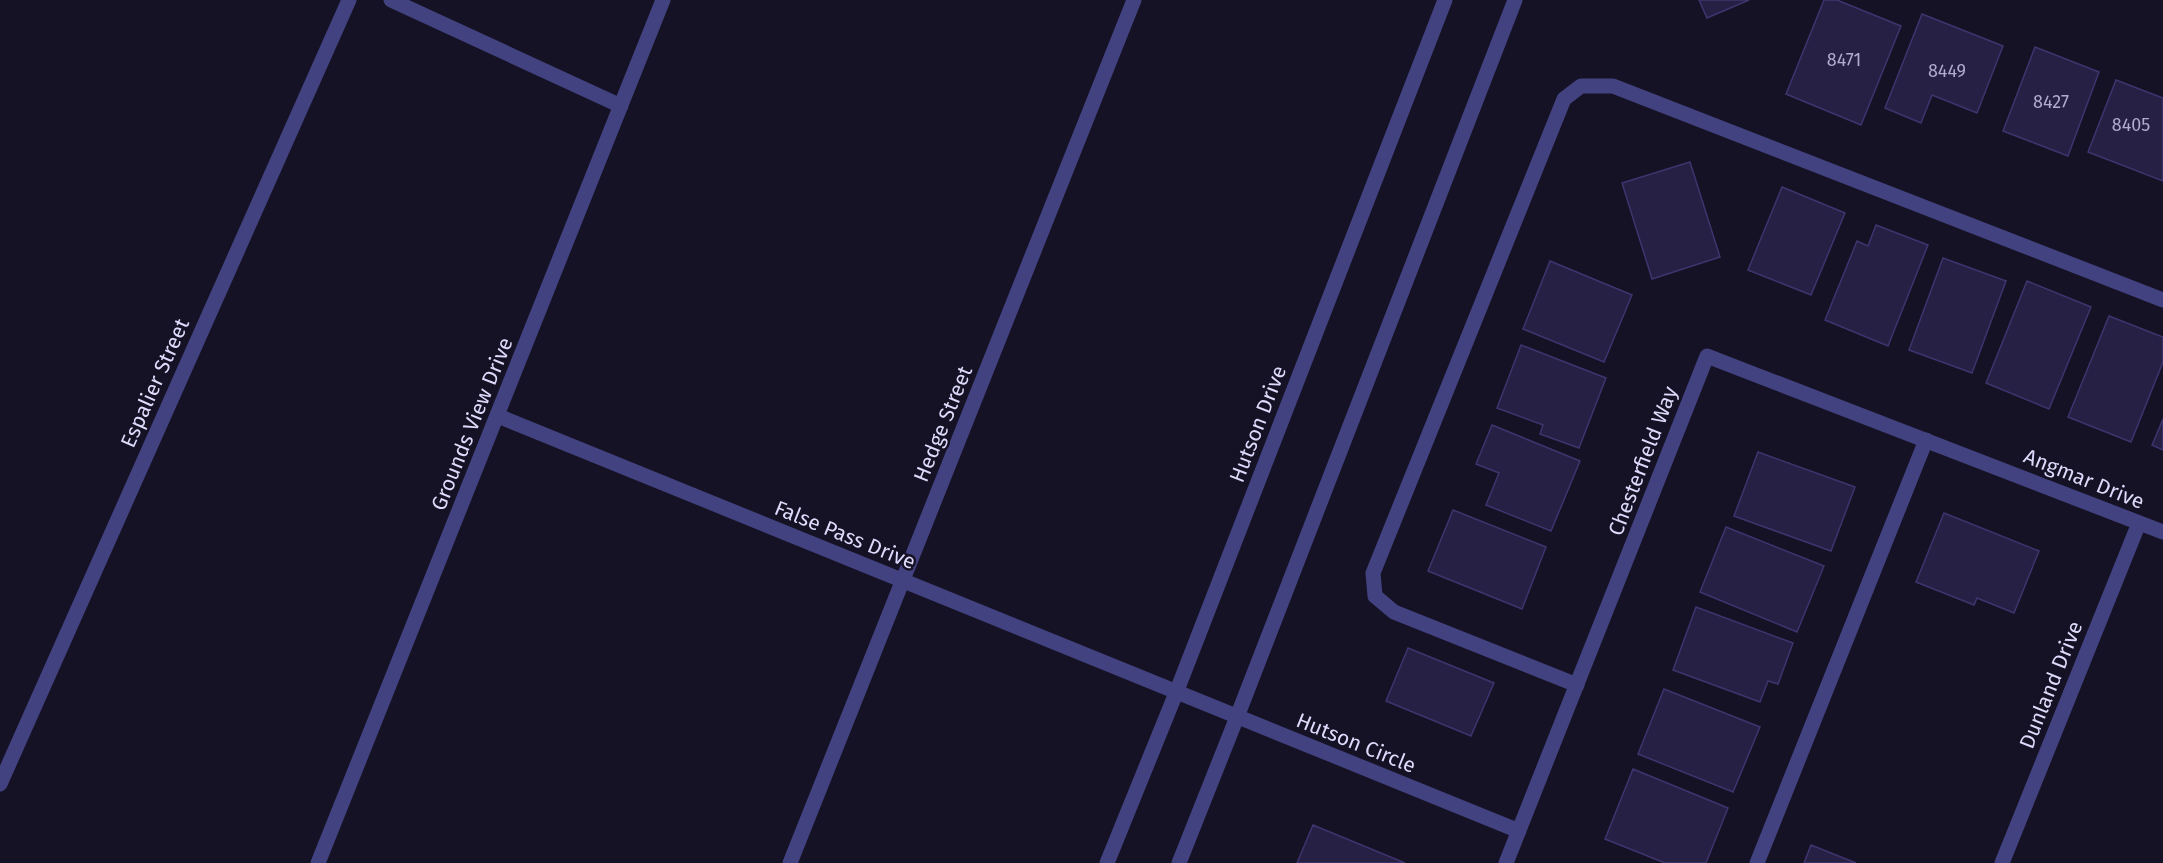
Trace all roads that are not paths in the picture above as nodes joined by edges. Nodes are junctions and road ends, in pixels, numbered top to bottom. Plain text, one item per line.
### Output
1 (349, 0) edge
2 (391, 0) edge
3 (663, 0) edge
4 (1134, 0) edge
5 (1445, 0) edge
6 (1515, 0) edge
7 (621, 106) junction
8 (2163, 300) edge
9 (498, 416) junction
10 (1926, 440) junction
11 (1989, 464) joint
12 (2139, 523) junction
13 (2163, 532) edge
14 (903, 582) junction
15 (1577, 686) junction
16 (1176, 693) junction
17 (1237, 717) junction
18 (0, 784) edge
19 (1519, 831) junction
20 (318, 863) edge
21 (790, 863) edge
22 (1107, 863) edge
23 (1179, 863) edge
24 (1506, 863) edge
25 (1757, 863) edge
26 (2002, 863) edge

1 - 18 street, Espalier Street
2 - 7 street
3 - 7 street, Grounds View Drive
4 - 14 street, Hedge Street
5 - 16 street, Hutson Drive
6 - 17 street
7 - 9 street, Grounds View Drive
8 - 15 street
9 - 14 street, False Pass Drive
9 - 20 street, Grounds View Drive
10 - 11 street, Chesterfield Way
10 - 15 street, Chesterfield Way
10 - 25 street
11 - 12 street, Angmar Drive
12 - 13 street, Angmar Drive
12 - 26 street, Dunland Drive
14 - 16 street, False Pass Drive
14 - 21 street, Hedge Street
15 - 19 street, Chesterfield Way
16 - 17 street, Hutson Circle
16 - 22 street, Hutson Drive
17 - 19 street, Hutson Circle
17 - 23 street
19 - 24 street, Chesterfield Way

